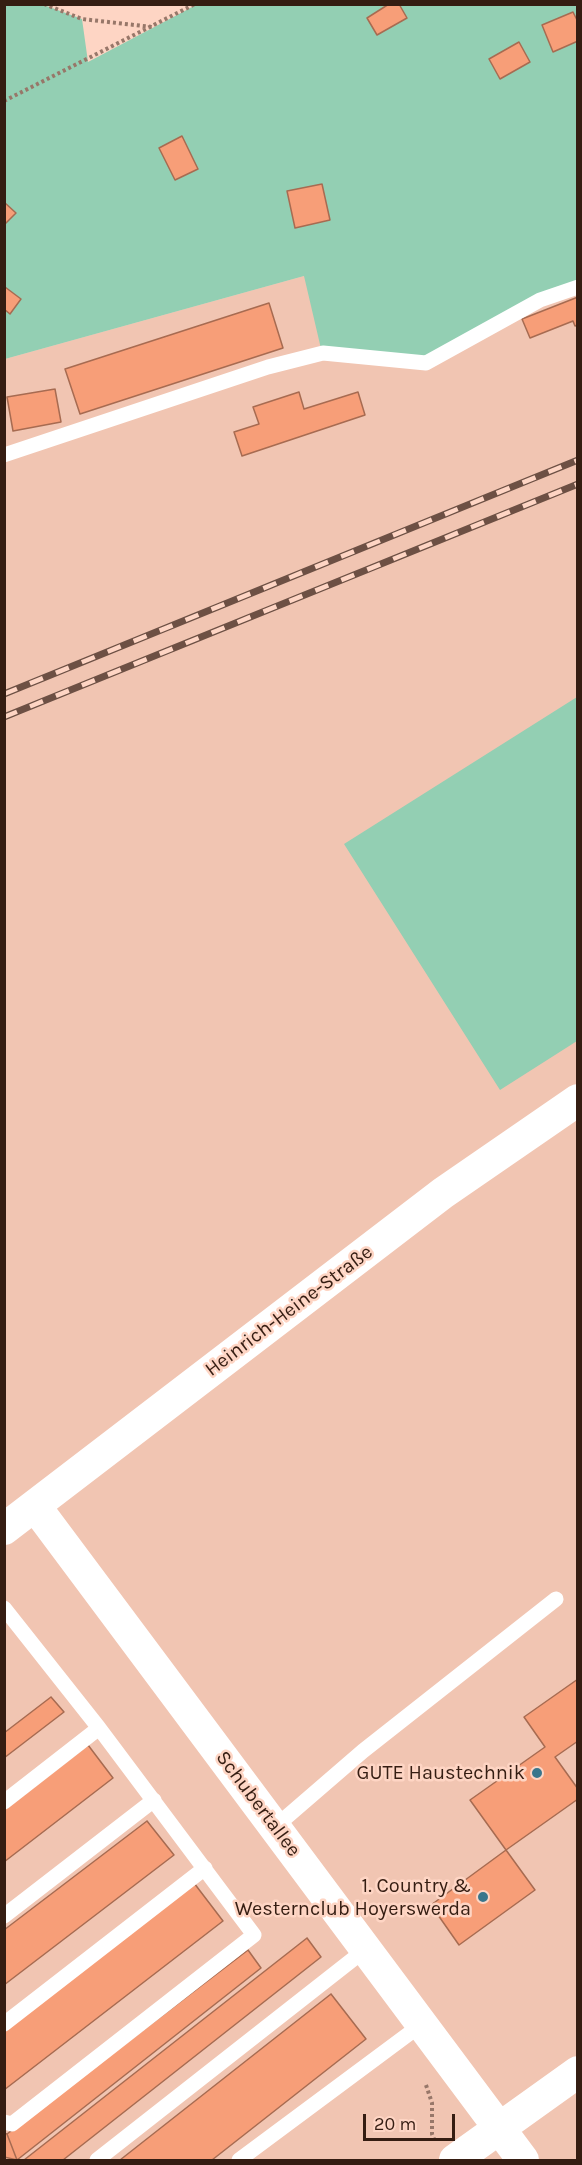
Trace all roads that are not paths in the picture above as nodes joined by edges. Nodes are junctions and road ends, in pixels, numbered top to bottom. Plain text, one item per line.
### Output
1 (578, 287) edge
2 (4, 455) edge
3 (578, 1100) edge
4 (35, 1506) junction
5 (4, 1529) edge
6 (556, 1599) dead end
7 (4, 1608) edge
8 (99, 1728) junction
9 (154, 1800) junction
10 (4, 1802) edge
11 (275, 1827) junction
12 (205, 1868) junction
13 (4, 1916) edge
14 (366, 1949) junction
15 (4, 2024) edge
16 (422, 2024) junction
17 (578, 2072) edge
18 (4, 2122) edge
19 (499, 2128) junction
20 (97, 2160) edge
21 (239, 2160) edge
22 (455, 2160) edge
23 (522, 2160) edge

1 - 2 lane
3 - 4 street, Heinrich-Heine-Straße
4 - 5 street, Heinrich-Heine-Straße
4 - 11 street, Schubertallee
6 - 11 lane
7 - 8 lane
8 - 9 lane
8 - 10 lane
9 - 12 lane
9 - 13 lane
11 - 14 street, Schubertallee
12 - 15 lane
12 - 18 lane
14 - 16 street, Schubertallee
14 - 20 lane
16 - 19 street, Schubertallee
16 - 21 lane
17 - 19 street
19 - 22 street
19 - 23 street, Schubertallee

